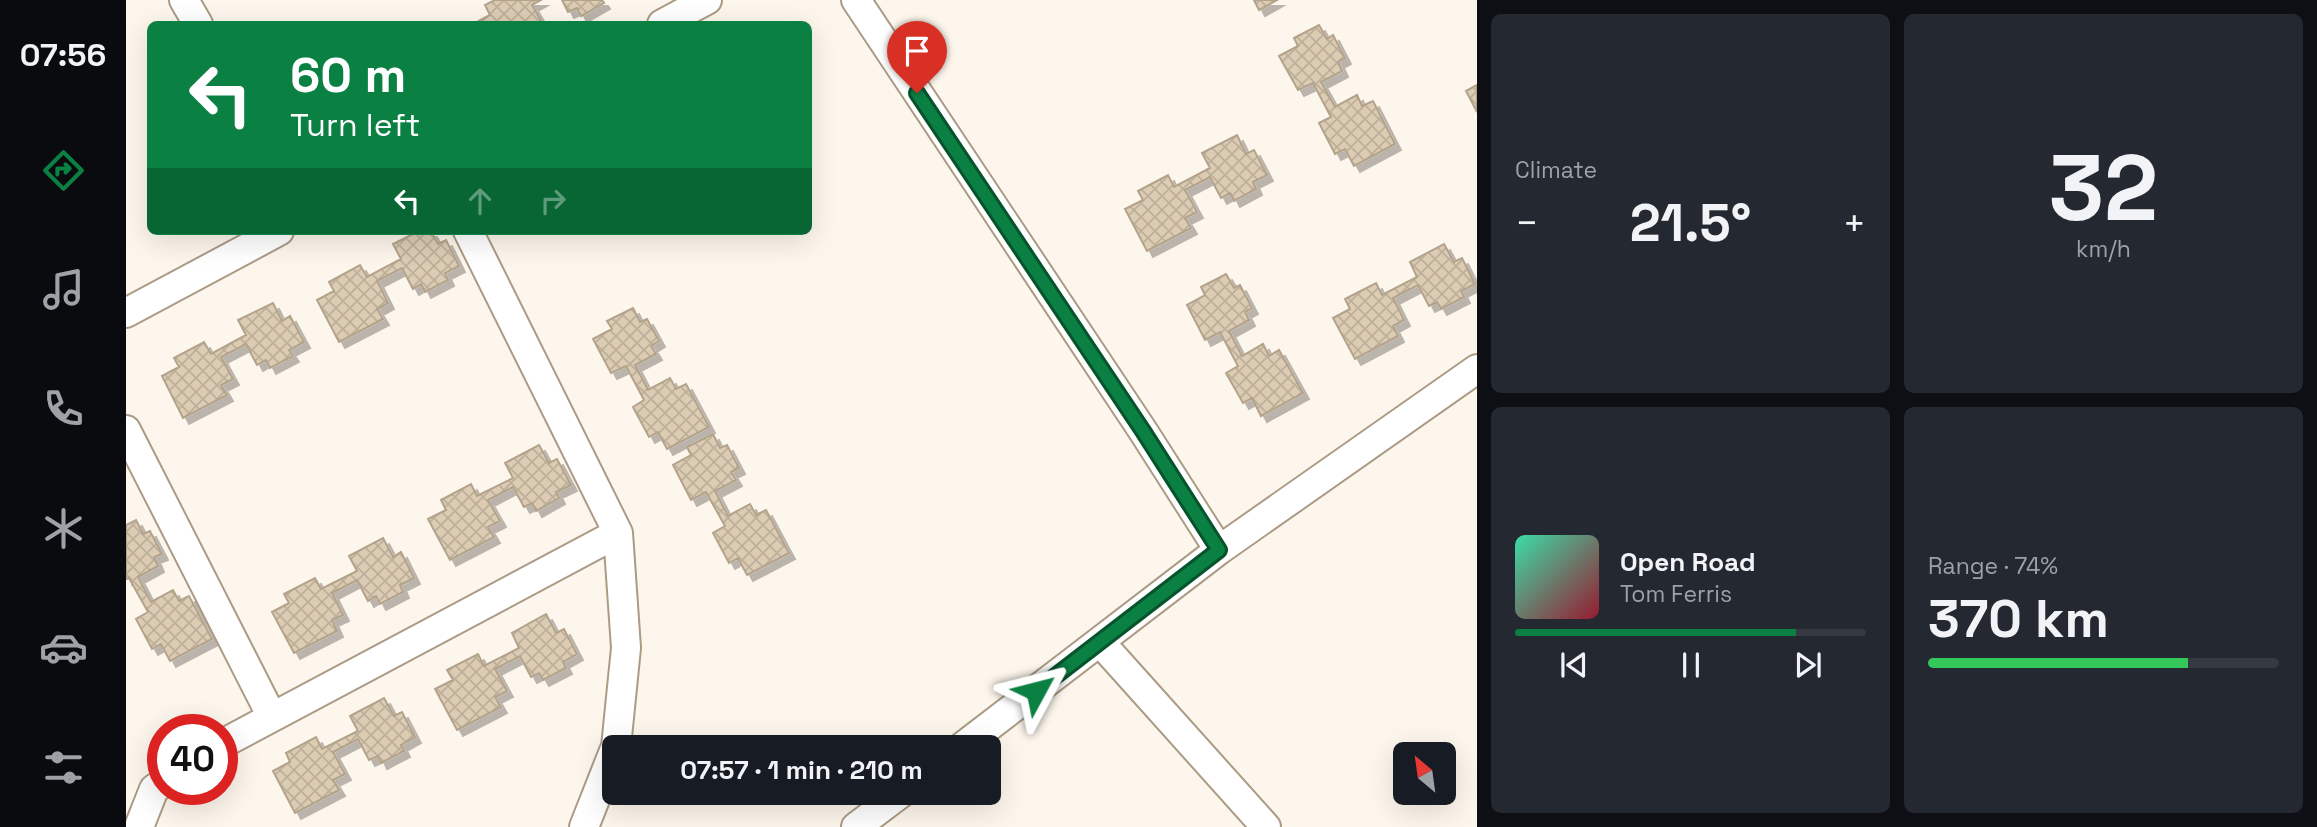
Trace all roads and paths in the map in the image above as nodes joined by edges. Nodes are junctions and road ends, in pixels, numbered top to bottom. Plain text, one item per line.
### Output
1 (184, 0) edge
2 (707, 0) edge
3 (856, 0) edge
4 (196, 21) edge
5 (668, 21) edge
6 (272, 235) edge
7 (470, 235) edge
8 (126, 313) edge
9 (1477, 369) edge
10 (126, 430) edge
11 (618, 533) junction
12 (1219, 550) junction
13 (1100, 642) junction
14 (272, 717) junction
15 (238, 735) edge
16 (617, 735) edge
17 (978, 735) edge
18 (602, 782) edge
19 (148, 805) edge
20 (886, 805) edge
21 (861, 825) edge
22 (139, 827) edge
23 (584, 827) edge
24 (1266, 827) edge

1 - 4 street
2 - 5 street
3 - 12 street
6 - 8 street
7 - 11 street
9 - 12 street
10 - 14 street
11 - 14 street
11 - 16 street
12 - 13 street
13 - 17 street
13 - 24 street
14 - 15 street
18 - 23 street
19 - 22 street
20 - 21 street

